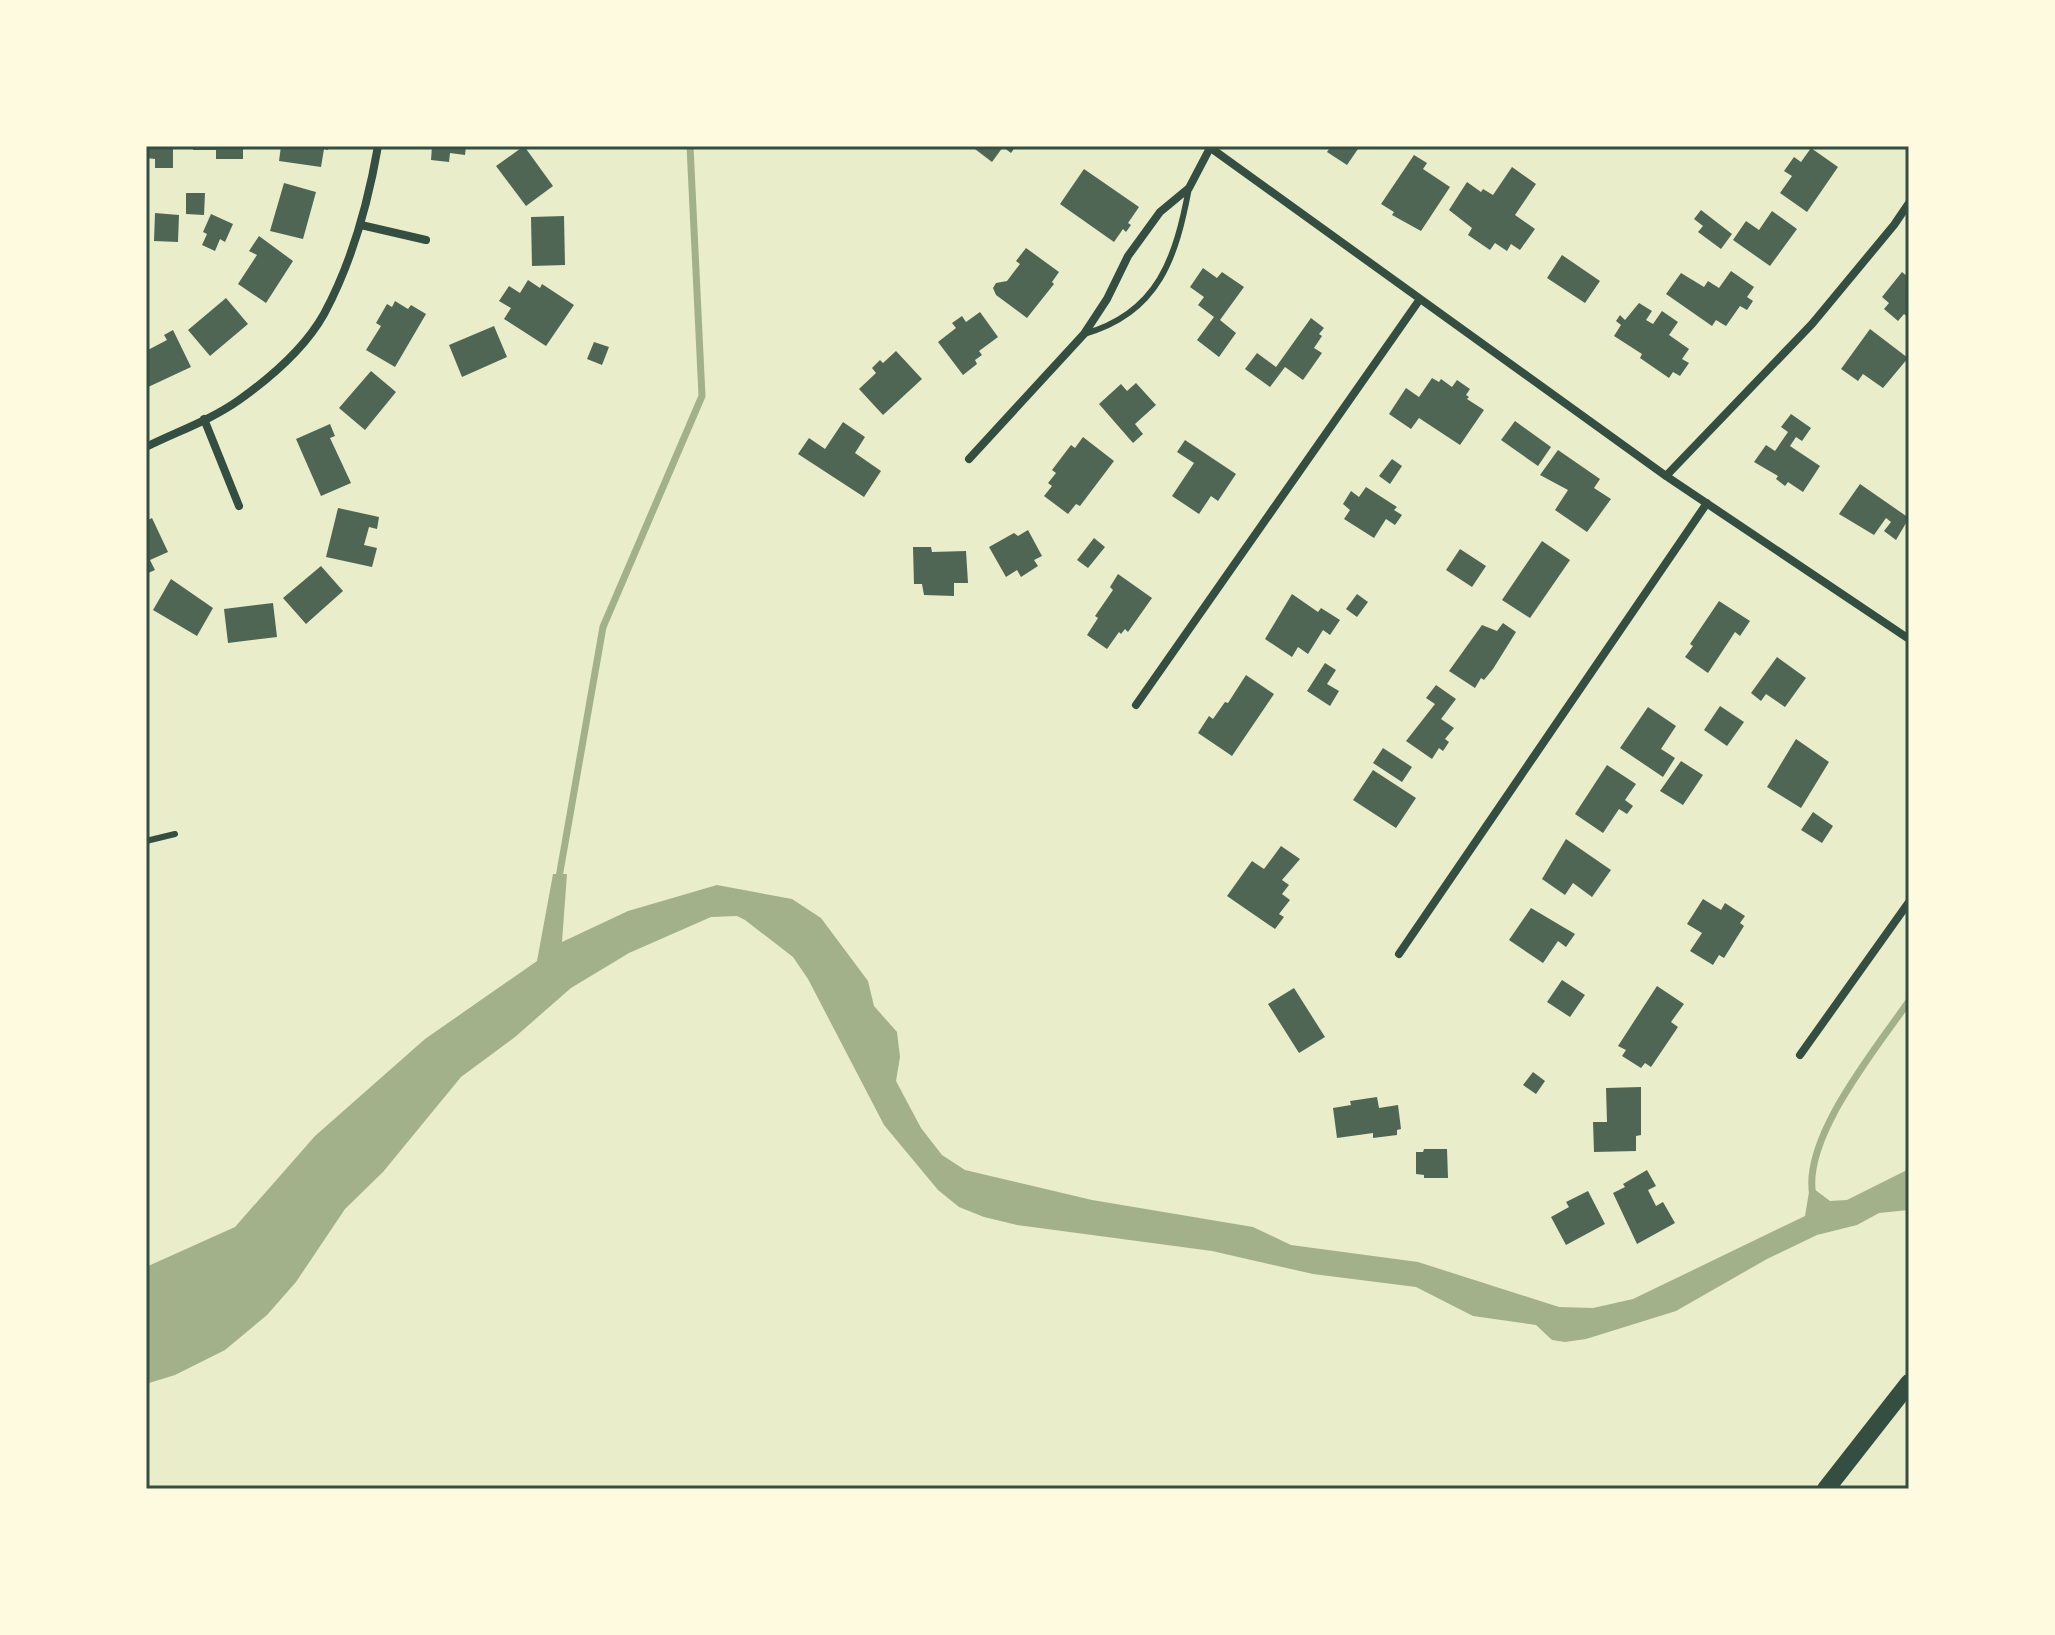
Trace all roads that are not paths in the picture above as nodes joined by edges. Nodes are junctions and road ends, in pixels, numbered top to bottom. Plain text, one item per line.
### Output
1 (378, 146) edge
2 (1210, 147) edge
3 (1189, 188) junction
4 (1909, 203) edge
5 (361, 225) junction
6 (426, 240) dead end
7 (1420, 299) junction
8 (1084, 334) junction
9 (204, 419) junction
10 (146, 447) edge
11 (969, 459) dead end
12 (1666, 476) junction
13 (1707, 503) junction
14 (239, 506) dead end
15 (1909, 639) edge
16 (1136, 705) dead end
17 (175, 834) dead end
18 (146, 841) edge
19 (1909, 902) edge
20 (1399, 954) dead end
21 (1800, 1055) dead end
22 (1909, 1383) edge
23 (1826, 1489) edge

1 - 5 street
2 - 3 street
2 - 7 street
3 - 8 street
3 - 8 lane
4 - 12 street
5 - 6 street
5 - 9 street
7 - 12 street
7 - 16 street
8 - 11 street
9 - 10 street
9 - 14 street
12 - 13 street
13 - 15 street
13 - 20 street
17 - 18 lane
19 - 21 street
22 - 23 main road

